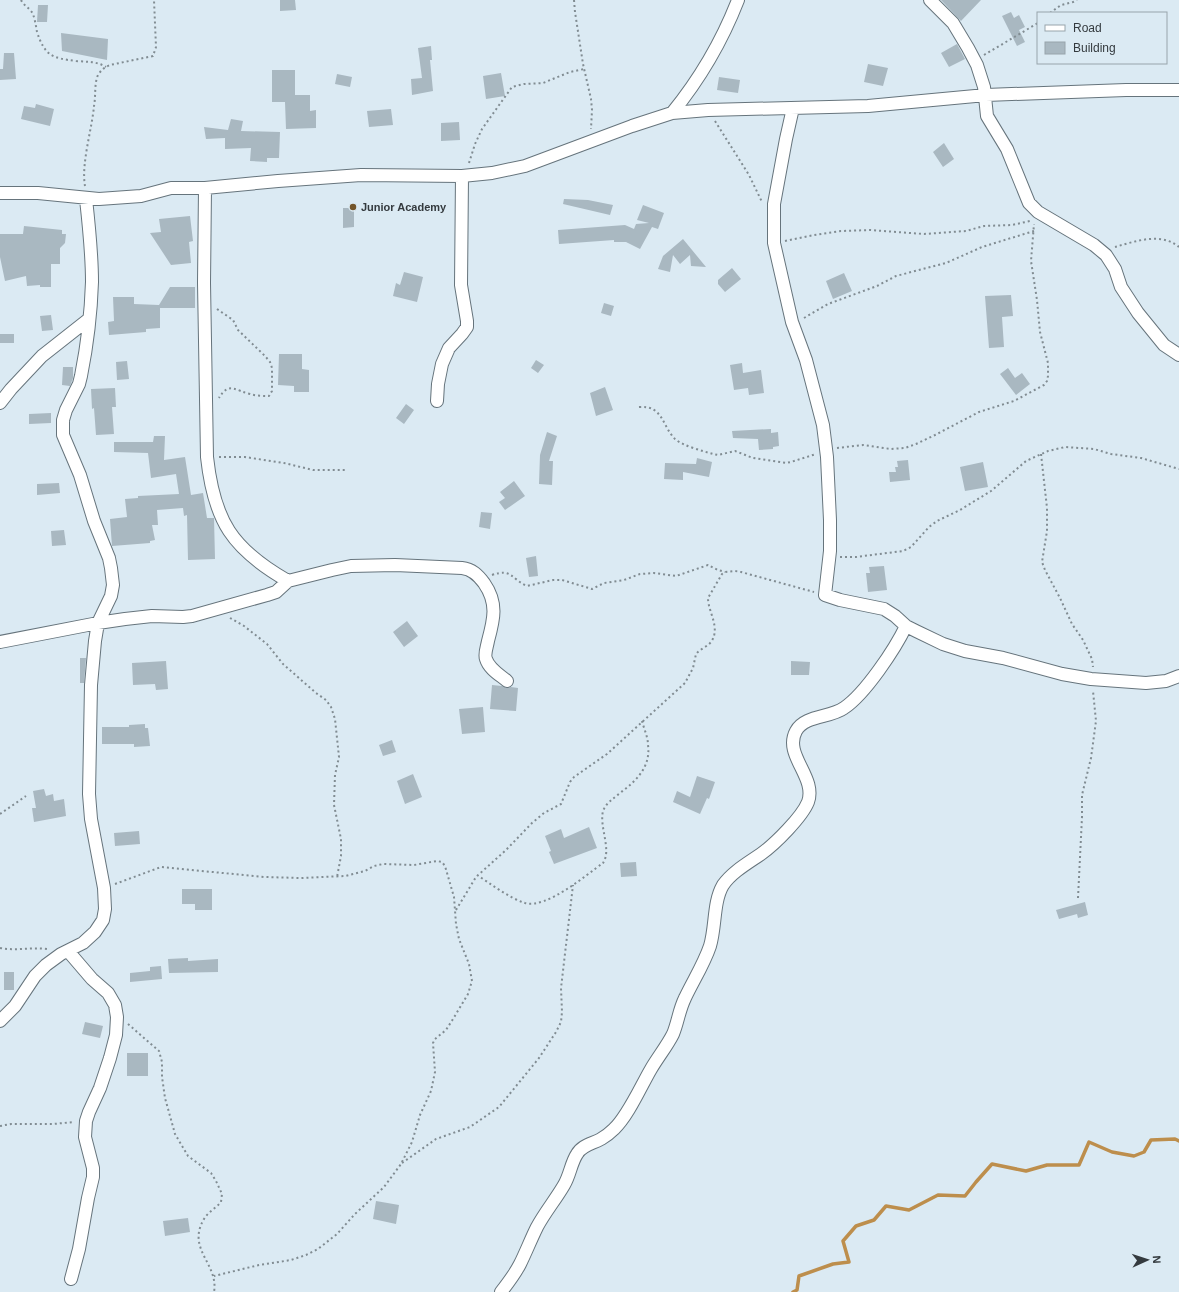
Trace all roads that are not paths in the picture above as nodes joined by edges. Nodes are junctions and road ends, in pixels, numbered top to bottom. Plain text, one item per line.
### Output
1 (738, 0) edge
2 (930, 0) edge
3 (1179, 90) edge
4 (986, 95) junction
5 (793, 108) junction
6 (672, 114) junction
7 (464, 175) junction
8 (205, 188) junction
9 (0, 193) edge
10 (86, 199) junction
11 (89, 319) junction
12 (1179, 355) edge
13 (437, 401) dead end
14 (0, 403) edge
15 (288, 581) junction
16 (98, 623) junction
17 (906, 626) junction
18 (0, 642) edge
19 (1179, 676) edge
20 (507, 681) dead end
21 (68, 951) junction
22 (0, 1021) edge
23 (71, 1279) dead end
24 (501, 1292) edge

1 - 6 street
2 - 4 street
3 - 4 street
4 - 5 street
4 - 12 street
5 - 6 street
5 - 17 street
6 - 7 street
7 - 8 street
7 - 13 street
8 - 10 street
8 - 15 street
9 - 10 street
10 - 11 street
11 - 14 street
11 - 16 street
15 - 16 street
15 - 20 street
16 - 18 street
16 - 21 street
17 - 19 street
17 - 24 street
21 - 22 street
21 - 23 street

